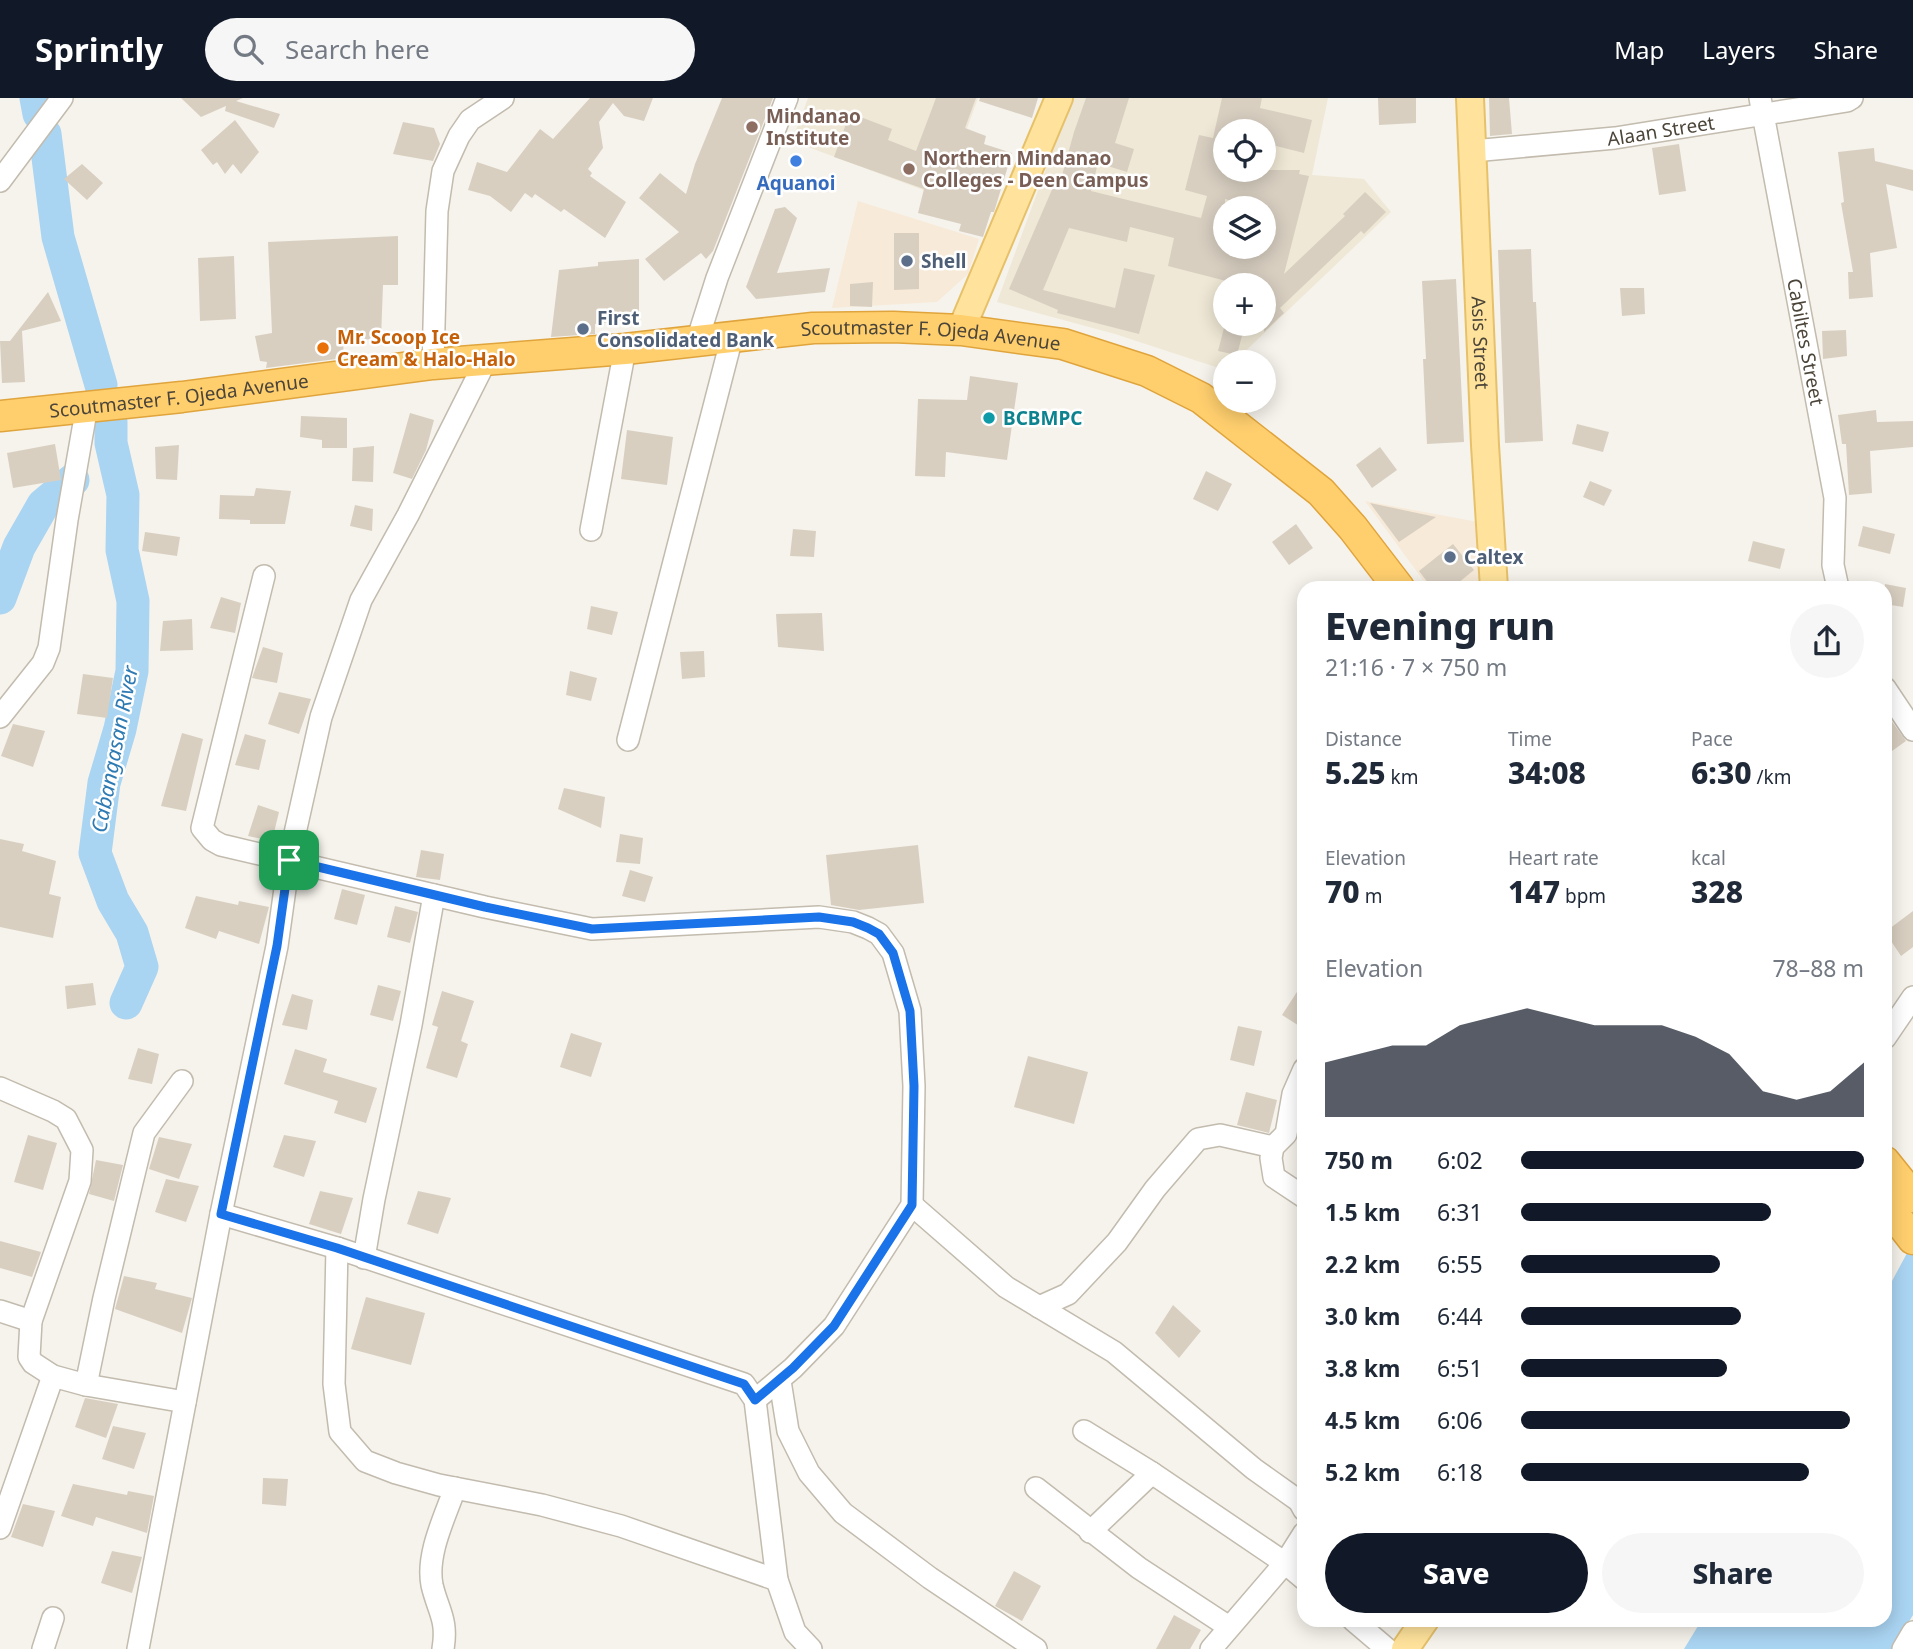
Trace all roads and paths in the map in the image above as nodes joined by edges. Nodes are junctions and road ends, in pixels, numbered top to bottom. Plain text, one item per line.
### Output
1 (62, 98) edge
2 (503, 98) edge
3 (787, 98) edge
4 (1059, 98) edge
5 (1470, 98) edge
6 (1849, 100) edge
7 (1761, 107) edge
8 (1473, 151) junction
9 (0, 181) edge
10 (961, 330) junction
11 (732, 337) junction
12 (697, 341) junction
13 (625, 349) junction
14 (486, 360) junction
15 (433, 364) junction
16 (87, 406) junction
17 (0, 416) edge
18 (591, 530) dead end
19 (264, 576) dead end
20 (1394, 581) edge
21 (1494, 581) edge
22 (1836, 581) edge
23 (1892, 698) edge
24 (0, 717) edge
25 (1913, 730) edge
26 (628, 740) dead end
27 (289, 860) junction
28 (434, 895) junction
29 (1913, 997) edge
30 (1892, 1028) edge
31 (182, 1081) dead end
32 (1297, 1085) edge
33 (0, 1088) edge
34 (1288, 1140) edge
35 (1892, 1183) edge
36 (1297, 1192) edge
37 (912, 1205) junction
38 (221, 1214) junction
39 (1902, 1214) edge
40 (337, 1248) junction
41 (364, 1258) junction
42 (1039, 1307) junction
43 (0, 1311) edge
44 (31, 1321) junction
45 (53, 1376) junction
46 (780, 1381) junction
47 (86, 1385) junction
48 (755, 1400) junction
49 (185, 1402) junction
50 (1084, 1431) dead end
51 (1152, 1473) junction
52 (455, 1488) junction
53 (1036, 1488) dead end
54 (1297, 1500) edge
55 (0, 1528) edge
56 (1090, 1532) junction
57 (1297, 1544) edge
58 (1284, 1563) junction
59 (1297, 1574) edge
60 (777, 1580) junction
61 (53, 1618) dead end
62 (1229, 1627) junction
63 (1361, 1627) edge
64 (1420, 1627) edge
65 (1913, 1632) edge
66 (795, 1640) edge
67 (43, 1649) edge
68 (138, 1649) edge
69 (443, 1649) edge
70 (811, 1649) edge
71 (1036, 1649) edge
72 (1211, 1649) edge
73 (1387, 1649) edge
74 (1405, 1649) edge
75 (1903, 1649) edge

1 - 9 street
2 - 15 street
3 - 12 street
4 - 10 main road
5 - 8 main road, Asis Street
6 - 7 street, Alaan Street
7 - 8 street, Alaan Street
7 - 22 street, Cabiltes Street
8 - 21 main road, Asis Street
10 - 11 highway, Scoutmaster F. Ojeda Avenue
10 - 20 highway, Scoutmaster F. Ojeda Avenue
11 - 12 highway, Scoutmaster F. Ojeda Avenue
11 - 26 street
12 - 13 highway, Scoutmaster F. Ojeda Avenue
13 - 14 highway, Scoutmaster F. Ojeda Avenue
13 - 18 street
14 - 15 highway, Scoutmaster F. Ojeda Avenue
14 - 27 street
15 - 16 highway, Scoutmaster F. Ojeda Avenue
16 - 17 highway, Scoutmaster F. Ojeda Avenue
16 - 24 street
19 - 27 street
23 - 25 street
27 - 28 street
27 - 38 street
28 - 37 street
28 - 41 street
29 - 30 street
31 - 47 street
32 - 34 street
33 - 44 street
34 - 36 street
34 - 42 street
35 - 39 highway
37 - 42 street
37 - 46 street
38 - 40 street
38 - 49 street
40 - 41 street
40 - 52 street
41 - 48 street
42 - 54 street
43 - 44 street
44 - 45 street
45 - 47 street
45 - 55 street
46 - 48 street
46 - 71 street
47 - 49 street
48 - 60 street
49 - 68 street
50 - 51 street
51 - 56 street
51 - 58 street
52 - 60 street
52 - 69 street
53 - 56 street
56 - 62 street
57 - 58 street
58 - 59 street
58 - 62 street
60 - 66 street
61 - 67 street
62 - 72 street
63 - 73 street
64 - 74 main road
65 - 75 street
66 - 70 street

